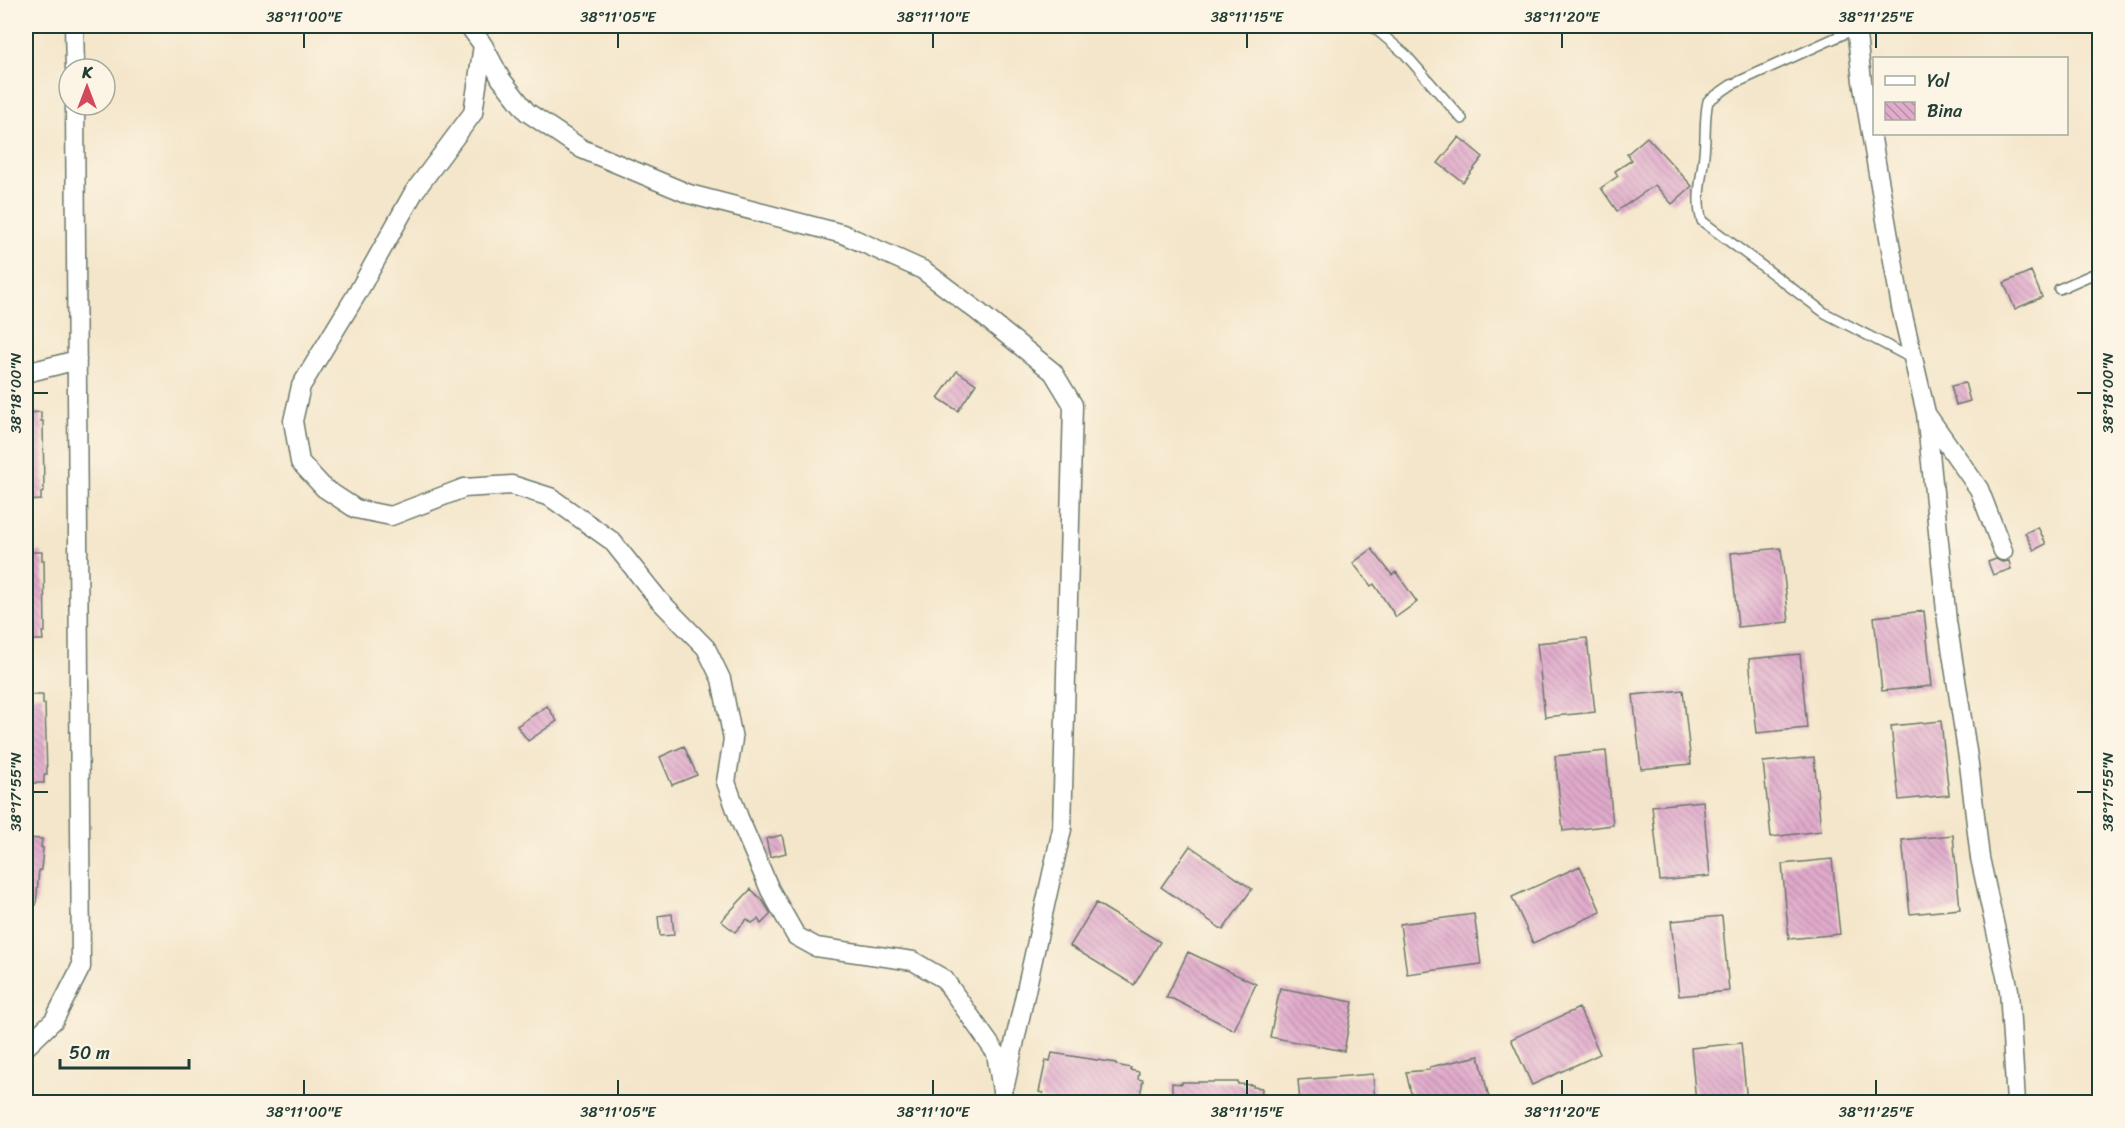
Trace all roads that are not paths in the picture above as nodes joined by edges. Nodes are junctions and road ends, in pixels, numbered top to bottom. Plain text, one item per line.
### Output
1 (75, 26) edge
2 (469, 26) edge
3 (1372, 26) edge
4 (1857, 27) edge
5 (483, 45) junction
6 (75, 57) edge
7 (75, 117) edge
8 (1462, 119) dead end
9 (2100, 271) edge
10 (2059, 289) dead end
11 (1913, 359) junction
12 (77, 360) junction
13 (26, 373) edge
14 (1926, 414) junction
15 (2003, 550) dead end
16 (26, 1047) edge
17 (1002, 1100) edge
18 (2016, 1102) edge

1 - 6 street
2 - 5 street
3 - 8 lane
4 - 11 street
4 - 11 lane
5 - 17 street
5 - 17 street
7 - 12 street
9 - 10 lane
11 - 14 street
12 - 13 street
12 - 16 street
14 - 15 street
14 - 18 street

